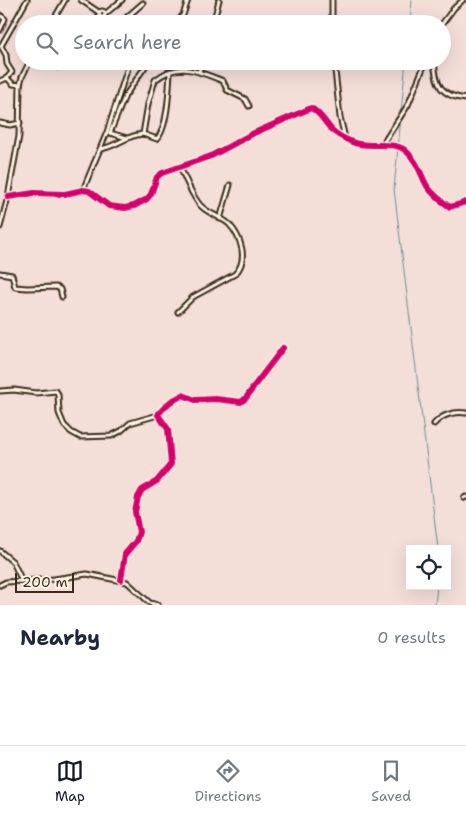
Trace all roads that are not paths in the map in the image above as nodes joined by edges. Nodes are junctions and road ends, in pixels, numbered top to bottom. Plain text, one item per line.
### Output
1 (27, 0) edge
2 (64, 0) edge
3 (81, 0) edge
4 (122, 0) edge
5 (188, 0) edge
6 (219, 0) edge
7 (332, 0) edge
8 (463, 0) edge
9 (143, 3) dead end
10 (0, 15) edge
11 (19, 15) edge
12 (56, 15) edge
13 (102, 15) joint
14 (129, 15) edge
15 (183, 15) edge
16 (215, 15) edge
17 (332, 15) edge
18 (449, 15) edge
19 (15, 21) edge
20 (0, 30) edge
21 (26, 70) edge
22 (127, 70) edge
23 (143, 70) edge
24 (180, 70) edge
25 (196, 70) edge
26 (335, 70) edge
27 (422, 70) edge
28 (435, 70) edge
29 (199, 71) joint
30 (170, 72) junction
31 (7, 78) junction
32 (0, 80) edge
33 (20, 85) junction
34 (466, 99) edge
35 (249, 106) dead end
36 (0, 123) edge
37 (20, 123) junction
38 (109, 132) junction
39 (143, 134) junction
40 (128, 138) junction
41 (345, 138) junction
42 (382, 145) junction
43 (101, 149) junction
44 (180, 167) junction
45 (230, 185) dead end
46 (83, 190) junction
47 (8, 197) junction
48 (466, 202) edge
49 (220, 219) junction
50 (0, 228) edge
51 (0, 273) edge
52 (62, 297) dead end
53 (178, 312) dead end
54 (283, 348) dead end
55 (0, 390) edge
56 (466, 412) edge
57 (158, 415) junction
58 (434, 424) dead end
59 (0, 551) edge
60 (121, 580) junction
61 (22, 581) junction
62 (0, 585) edge
63 (158, 605) edge

1 - 11 street
2 - 12 street
3 - 13 street
4 - 13 street
5 - 15 street
6 - 16 street
7 - 17 street
8 - 18 street
9 - 14 street
10 - 20 street
19 - 31 street
21 - 33 street
22 - 38 street
23 - 38 street
24 - 30 street
25 - 29 street
26 - 41 street
27 - 42 street
28 - 34 street
29 - 35 street
30 - 39 street
30 - 39 street
31 - 32 street
31 - 33 street
33 - 37 street
36 - 37 street
37 - 47 street
38 - 40 street
38 - 43 street
39 - 40 street
40 - 43 street
41 - 42 street
41 - 44 street
42 - 48 street
43 - 46 street
44 - 46 street
44 - 49 street
45 - 49 street
46 - 47 street
47 - 50 street
49 - 53 street
51 - 52 street
54 - 57 street
55 - 57 street
56 - 58 street
57 - 60 street
59 - 61 street
60 - 61 street
60 - 63 street
61 - 62 street

